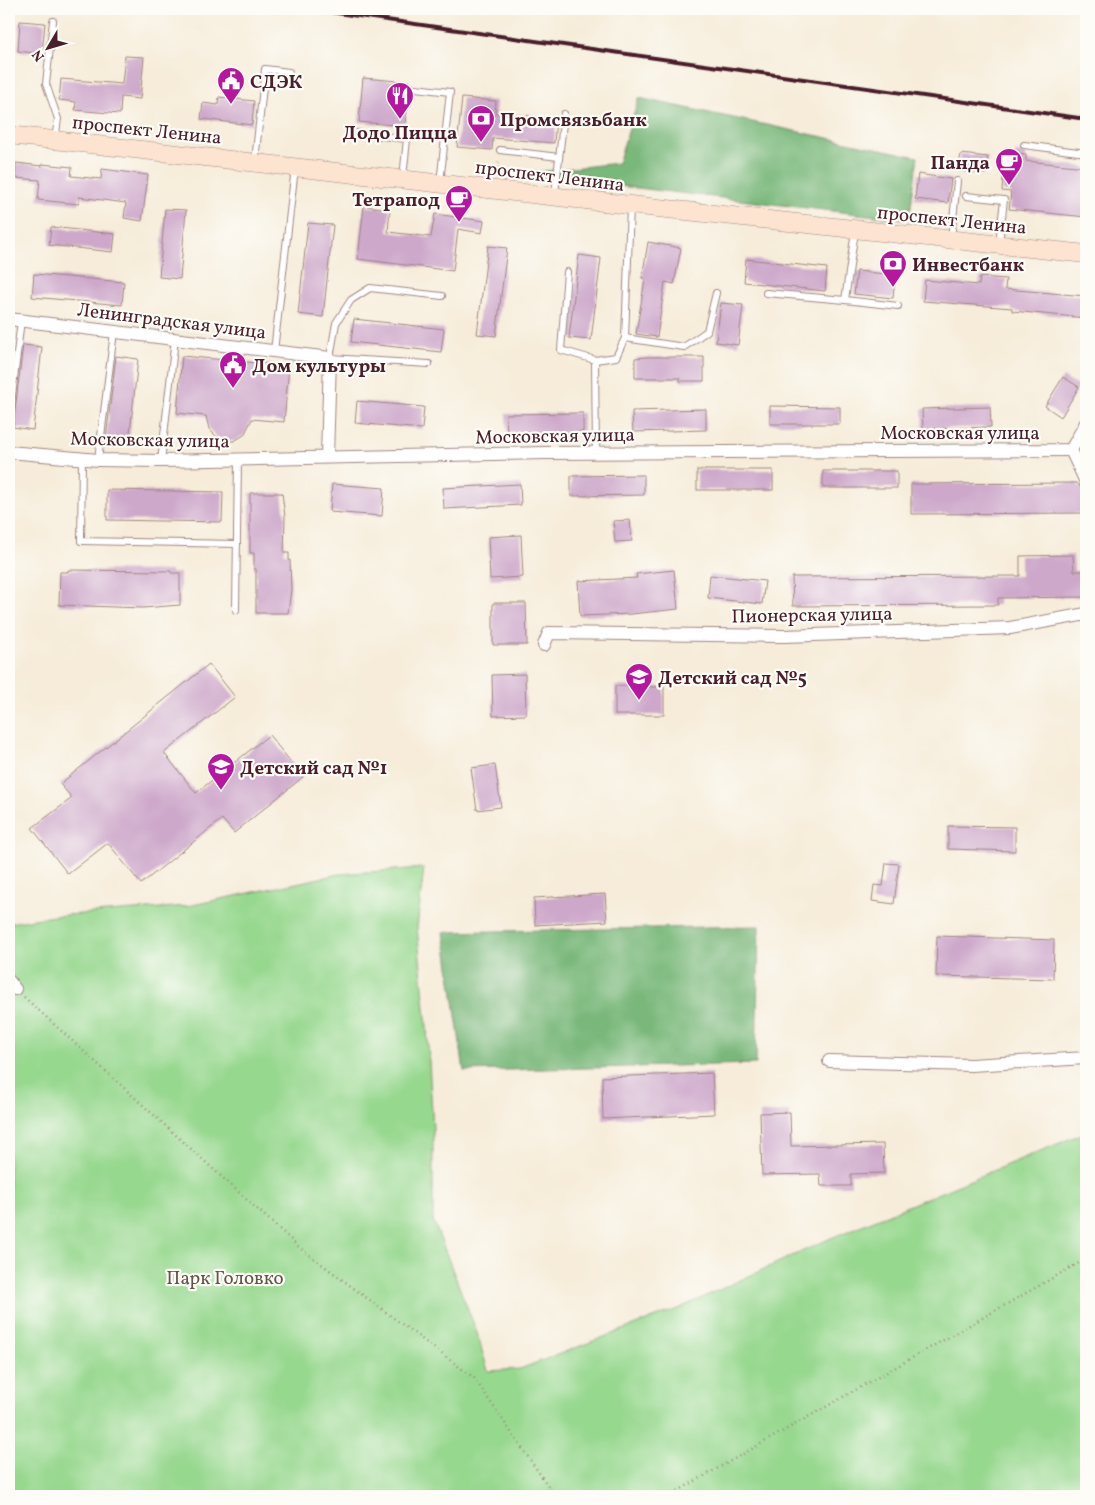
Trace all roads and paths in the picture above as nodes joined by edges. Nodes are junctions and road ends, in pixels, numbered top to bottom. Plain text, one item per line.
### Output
1 (53, 21) dead end
2 (289, 72) dead end
3 (415, 88) dead end
4 (564, 114) dead end
5 (348, 132) dead end
6 (9, 135) edge
7 (56, 140) junction
8 (1024, 145) dead end
9 (500, 150) dead end
10 (1086, 152) edge
11 (559, 157) junction
12 (255, 162) junction
13 (295, 166) junction
14 (402, 179) junction
15 (957, 180) dead end
16 (440, 183) junction
17 (555, 196) junction
18 (966, 196) dead end
19 (630, 205) junction
20 (855, 230) junction
21 (951, 240) junction
22 (999, 245) junction
23 (1086, 254) edge
24 (567, 272) dead end
25 (716, 293) dead end
26 (766, 293) dead end
27 (442, 296) dead end
28 (845, 300) junction
29 (898, 306) dead end
30 (15, 320) edge
31 (114, 332) junction
32 (625, 338) junction
33 (175, 339) junction
34 (274, 351) junction
35 (330, 358) junction
36 (595, 360) junction
37 (429, 364) dead end
38 (9, 421) edge
39 (1086, 423) edge
40 (1071, 450) junction
41 (9, 452) edge
42 (596, 453) junction
43 (327, 457) junction
44 (82, 458) junction
45 (238, 459) junction
46 (98, 460) junction
47 (161, 461) junction
48 (1086, 482) edge
49 (237, 544) junction
50 (236, 610) dead end
51 (1086, 614) edge
52 (544, 645) dead end
53 (11, 984) edge
54 (1086, 1058) edge
55 (829, 1061) dead end
56 (1086, 1259) edge
57 (555, 1496) edge
58 (669, 1496) edge

1 - 7 lane
2 - 12 lane
3 - 16 lane
4 - 11 lane
5 - 14 lane
6 - 7 main road, проспект Ленина
7 - 12 main road, проспект Ленина
8 - 10 lane
9 - 11 lane
11 - 17 lane
12 - 13 main road, проспект Ленина
13 - 14 main road, проспект Ленина
13 - 34 lane
14 - 16 main road, проспект Ленина
15 - 21 lane
16 - 17 main road, проспект Ленина
17 - 19 main road, проспект Ленина
18 - 22 lane
19 - 20 main road, проспект Ленина
19 - 32 lane
20 - 21 main road, проспект Ленина
20 - 28 lane
21 - 22 main road, проспект Ленина
22 - 23 main road, проспект Ленина
24 - 36 lane
25 - 32 lane
26 - 28 lane
27 - 35 lane
28 - 29 lane
30 - 31 street, Ленинградская улица
30 - 38 lane
31 - 33 street, Ленинградская улица
31 - 46 lane
32 - 36 lane
33 - 34 street, Ленинградская улица
33 - 47 lane
34 - 35 street, Ленинградская улица
35 - 37 lane
35 - 43 street
36 - 42 lane
39 - 40 street
40 - 42 street, Московская улица
40 - 48 street
41 - 44 street, Московская улица
42 - 43 street, Московская улица
43 - 45 street, Московская улица
44 - 46 street, Московская улица
44 - 49 lane
45 - 47 street, Московская улица
45 - 49 lane
46 - 47 street, Московская улица
49 - 50 lane
51 - 52 street, Пионерская улица
53 - 57 path
54 - 55 street
56 - 58 path

